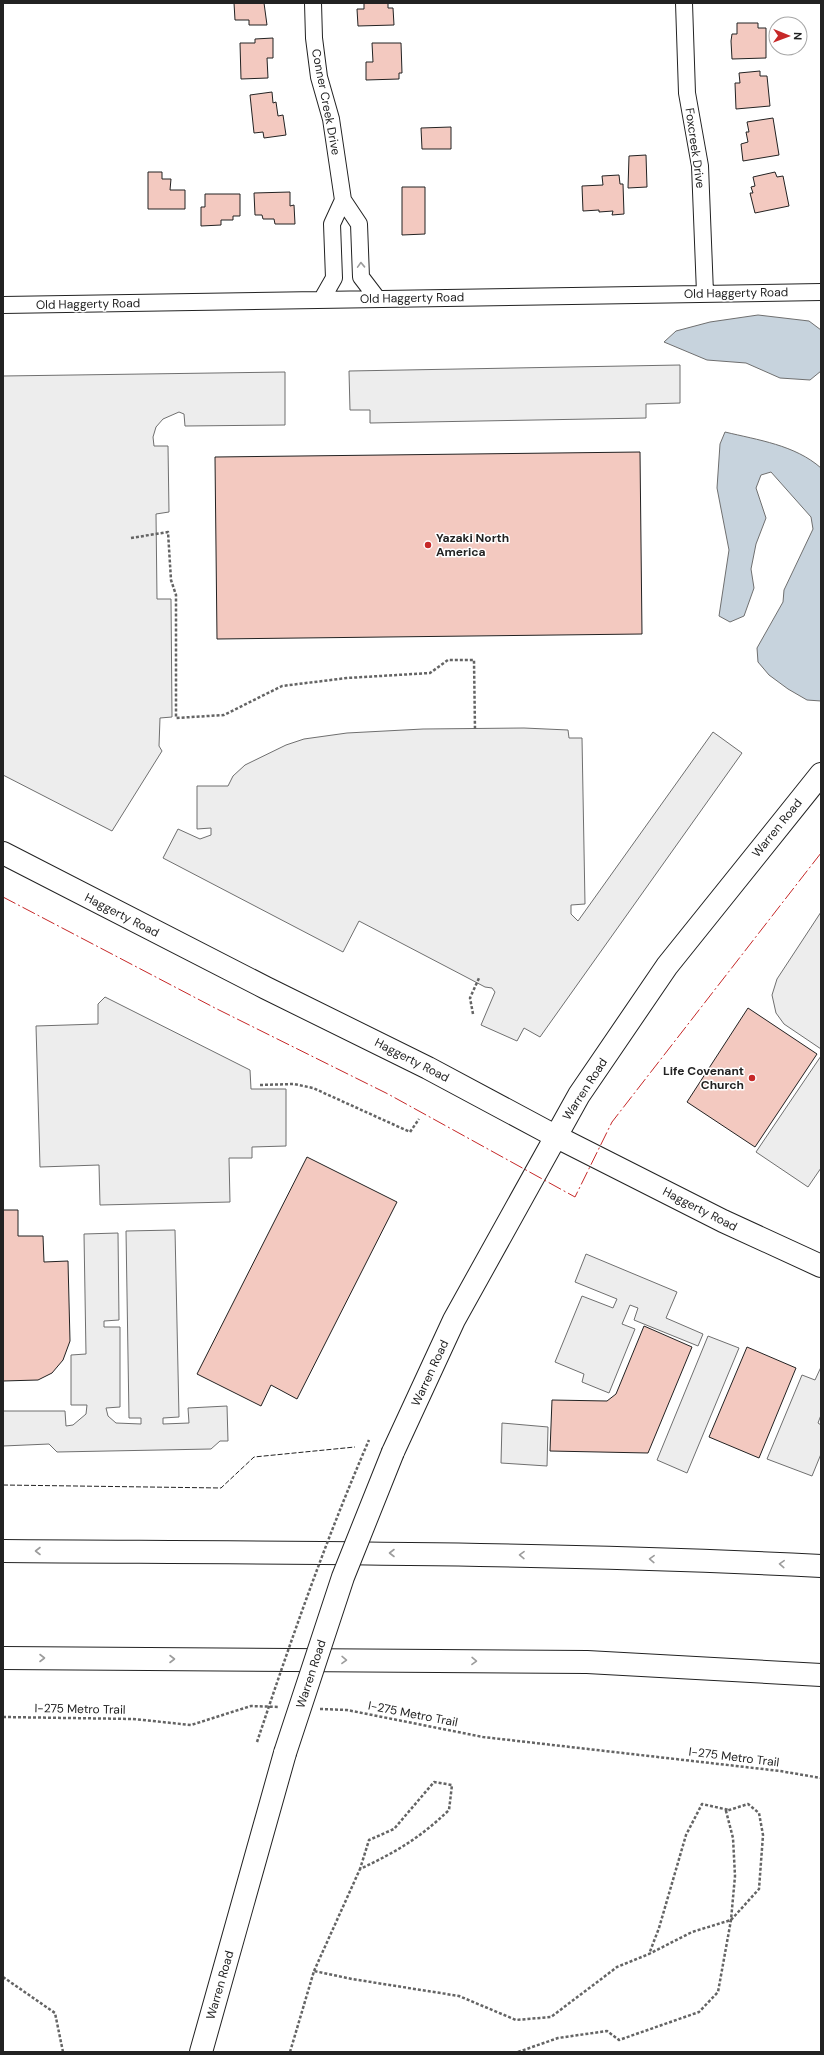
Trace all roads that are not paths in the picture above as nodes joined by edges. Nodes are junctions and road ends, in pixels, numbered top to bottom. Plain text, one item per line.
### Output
1 (313, 3) edge
2 (684, 3) edge
3 (343, 200) junction
4 (821, 292) edge
5 (705, 293) junction
6 (377, 298) junction
7 (322, 299) junction
8 (3, 305) edge
9 (821, 774) edge
10 (3, 853) edge
11 (555, 1136) junction
12 (821, 1266) edge
13 (3, 1551) edge
14 (821, 1566) edge
15 (3, 1658) edge
16 (821, 1675) edge
17 (200, 2052) edge

1 - 3 street, Conner Creek Drive
2 - 5 street, Foxcreek Drive
6 -> 3 street, Conner Creek Drive
3 - 7 street
4 - 5 street, Old Haggerty Road
5 - 6 street, Old Haggerty Road
6 - 7 street, Old Haggerty Road
7 - 8 street, Old Haggerty Road
9 - 11 main road, Warren Road
10 - 11 main road, Haggerty Road
11 - 12 main road, Haggerty Road
11 - 17 main road, Warren Road, bridge
14 -> 13 main road
15 -> 16 main road

